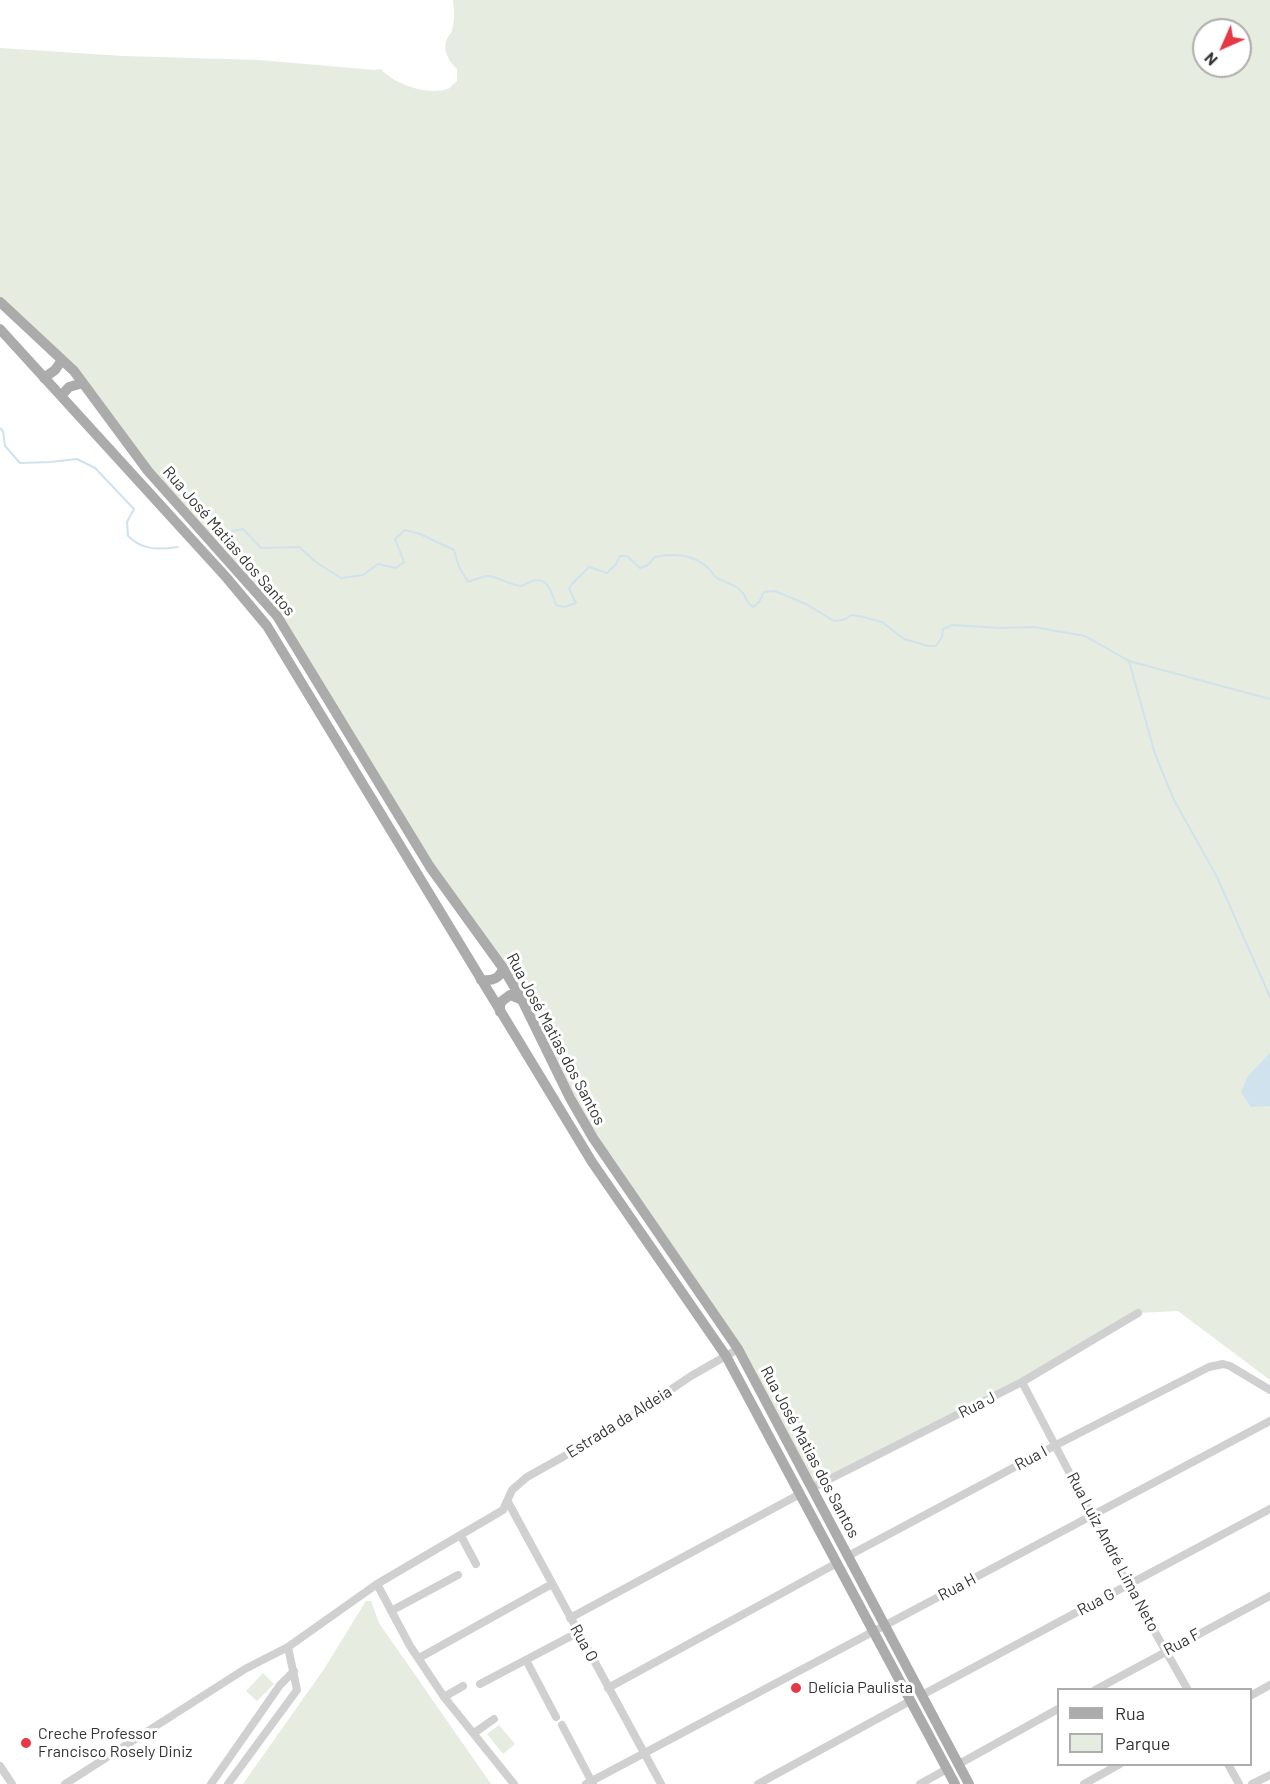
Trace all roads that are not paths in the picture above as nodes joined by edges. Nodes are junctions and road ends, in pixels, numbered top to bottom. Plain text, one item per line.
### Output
1 (0, 302) edge
2 (0, 329) edge
3 (62, 360) junction
4 (44, 378) junction
5 (83, 383) junction
6 (61, 396) junction
7 (503, 968) junction
8 (481, 980) junction
9 (522, 1000) junction
10 (500, 1012) junction
11 (1138, 1313) dead end
12 (738, 1349) junction
13 (726, 1356) junction
14 (1022, 1382) junction
15 (1270, 1390) edge
16 (1270, 1421) edge
17 (1056, 1445) junction
18 (812, 1488) junction
19 (800, 1494) junction
20 (508, 1502) junction
21 (1270, 1509) edge
22 (1093, 1515) junction
23 (460, 1536) junction
24 (848, 1556) junction
25 (837, 1563) junction
26 (476, 1564) dead end
27 (458, 1575) dead end
28 (377, 1584) junction
29 (552, 1584) junction
30 (1128, 1585) junction
31 (1270, 1596) edge
32 (391, 1611) junction
33 (570, 1618) junction
34 (885, 1626) junction
35 (874, 1632) junction
36 (577, 1633) junction
37 (288, 1647) junction
38 (1167, 1650) junction
39 (419, 1658) junction
40 (526, 1660) junction
41 (294, 1671) junction
42 (480, 1684) dead end
43 (1270, 1685) edge
44 (463, 1686) dead end
45 (608, 1688) junction
46 (1097, 1688) edge
47 (1187, 1688) edge
48 (922, 1695) junction
49 (1252, 1695) edge
50 (444, 1696) junction
51 (910, 1701) junction
52 (1057, 1710) edge
53 (556, 1716) dead end
54 (494, 1719) dead end
55 (562, 1725) dead end
56 (474, 1733) junction
57 (644, 1754) junction
58 (958, 1764) junction
59 (0, 1766) edge
60 (1116, 1766) edge
61 (1229, 1766) edge
62 (947, 1769) junction
63 (1270, 1775) edge
64 (590, 1783) edge
65 (12, 1784) edge
66 (65, 1784) edge
67 (210, 1784) edge
68 (228, 1784) edge
69 (514, 1784) edge
70 (661, 1784) edge
71 (758, 1784) edge
72 (920, 1784) edge
73 (955, 1784) edge
74 (969, 1784) edge
75 (1084, 1784) edge
76 (1239, 1784) edge
77 (1252, 1784) edge

1 - 3 main road, Rua José Matias dos Santos
2 - 4 main road, Rua José Matias dos Santos
3 - 4 main road
3 - 5 main road, Rua José Matias dos Santos
4 - 6 main road, Rua José Matias dos Santos
5 - 6 main road
5 - 7 main road, Rua José Matias dos Santos
6 - 8 main road, Rua José Matias dos Santos
7 - 8 main road
7 - 9 main road, Rua José Matias dos Santos
8 - 10 main road, Rua José Matias dos Santos
9 - 10 main road
9 - 12 main road, Rua José Matias dos Santos
10 - 13 main road, Rua José Matias dos Santos
11 - 14 street, Rua J
12 - 13 street, Estrada da Aldeia
12 - 18 main road, Rua José Matias dos Santos
13 - 19 main road, Rua José Matias dos Santos
13 - 20 street, Estrada da Aldeia
14 - 17 street, Rua Luiz André Lima Neto
14 - 18 street, Rua J
15 - 17 street, Rua I
16 - 22 street, Rua H
17 - 22 street, Rua Luiz André Lima Neto
17 - 24 street, Rua I
18 - 24 main road, Rua José Matias dos Santos
19 - 25 main road, Rua José Matias dos Santos
19 - 33 street
20 - 23 street, Estrada da Aldeia
20 - 29 street, Rua O
21 - 30 street, Rua G
22 - 30 street, Rua Luiz André Lima Neto
22 - 34 street, Rua H
23 - 26 street
23 - 28 street, Estrada da Aldeia
24 - 34 main road, Rua José Matias dos Santos
25 - 35 main road, Rua José Matias dos Santos
25 - 45 street
27 - 32 street
28 - 32 street
28 - 37 street, Estrada da Aldeia
29 - 33 street, Rua O
29 - 39 street
30 - 38 street, Rua Luiz André Lima Neto
30 - 48 street, Rua G
31 - 38 street, Rua F
32 - 39 street
33 - 36 street, Rua O
34 - 35 street, Rua H
34 - 48 main road, Rua José Matias dos Santos
35 - 51 main road, Rua José Matias dos Santos
35 - 57 street, Rua H
36 - 40 street
36 - 45 street, Rua O
37 - 41 street
37 - 66 street, Estrada da Aldeia
38 - 46 street, Rua F
38 - 47 street, Rua Luiz André Lima Neto
39 - 50 street
40 - 42 street
40 - 53 street
41 - 67 street
41 - 68 street
43 - 49 street
44 - 50 street
45 - 57 street, Rua O
48 - 58 main road, Rua José Matias dos Santos
50 - 56 street
51 - 62 main road, Rua José Matias dos Santos
51 - 71 street
52 - 58 street
54 - 56 street
55 - 64 street
56 - 69 street
57 - 64 street, Rua H
57 - 70 street, Rua O
58 - 74 main road, Rua José Matias dos Santos
59 - 65 street
60 - 75 street
61 - 76 street
62 - 72 street
62 - 73 main road, Rua José Matias dos Santos
63 - 77 street

